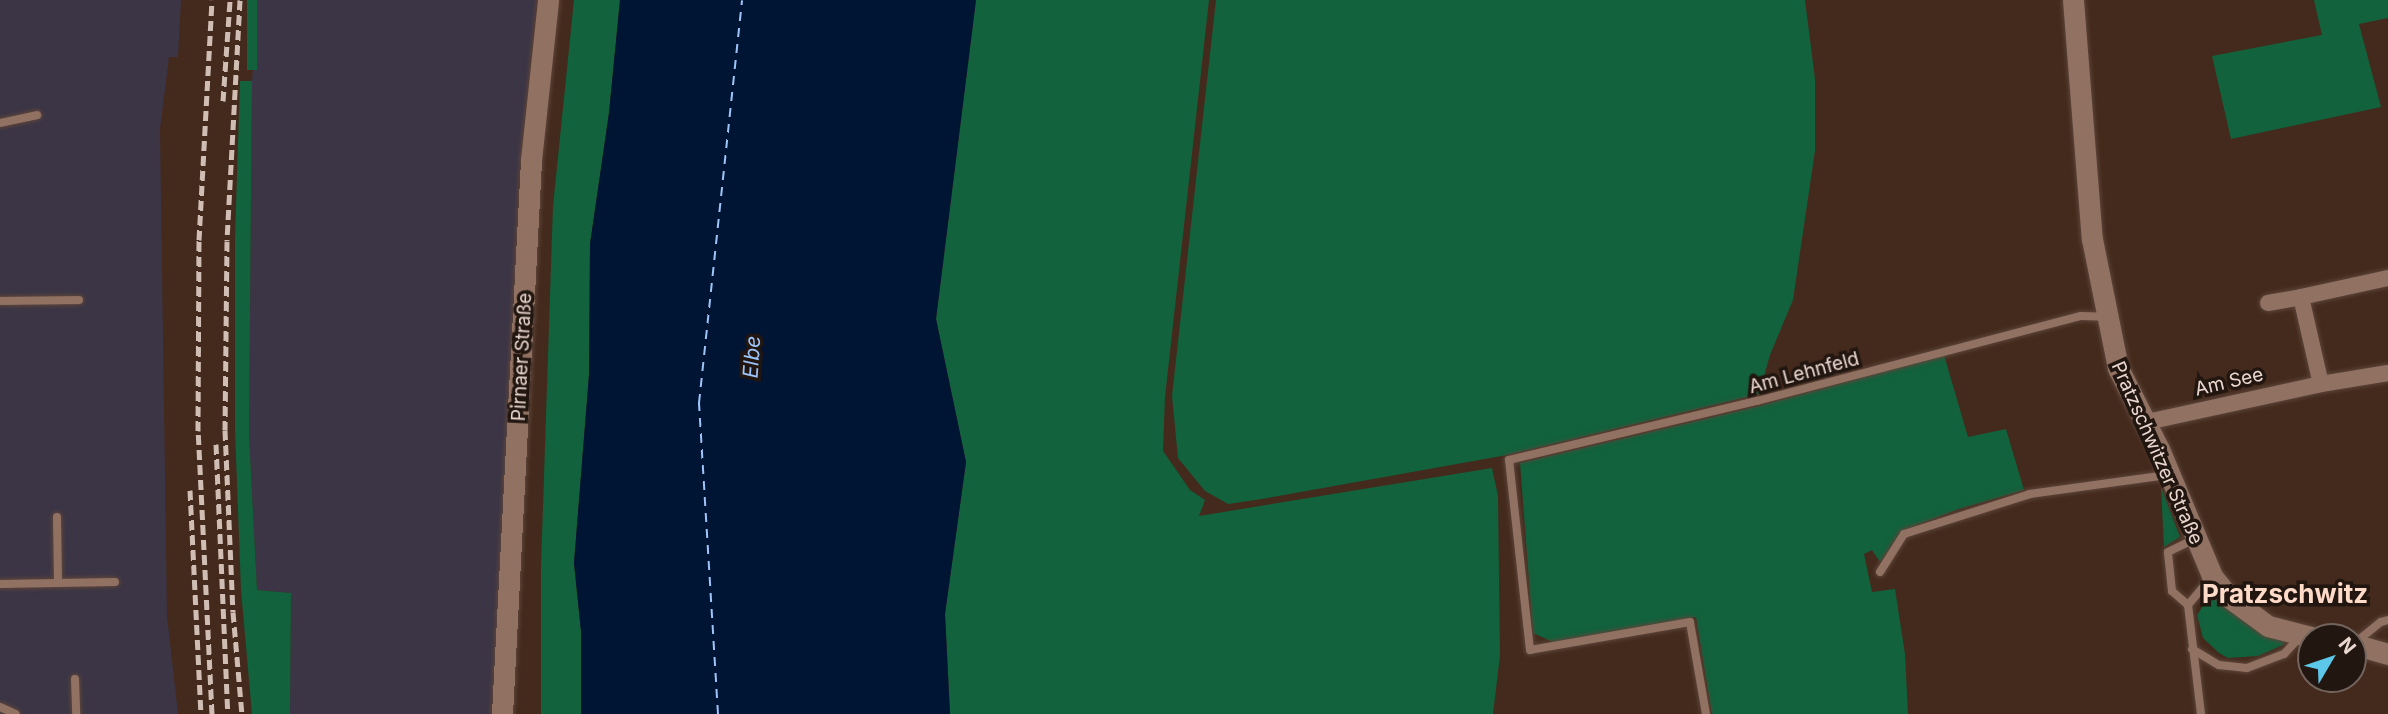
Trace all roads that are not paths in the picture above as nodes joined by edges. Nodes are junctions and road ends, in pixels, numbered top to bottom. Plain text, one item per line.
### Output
1 (548, 0) edge
2 (2073, 0) edge
3 (37, 115) dead end
4 (0, 123) edge
5 (2388, 278) edge
6 (2301, 297) junction
7 (79, 300) dead end
8 (0, 301) edge
9 (2268, 303) dead end
10 (2106, 317) junction
11 (2388, 373) edge
12 (2321, 384) junction
13 (2147, 422) junction
14 (2170, 475) junction
15 (57, 517) dead end
16 (2195, 539) junction
17 (1880, 572) dead end
18 (2212, 576) junction
19 (115, 582) dead end
20 (58, 583) junction
21 (0, 584) edge
22 (2188, 605) junction
23 (2388, 620) edge
24 (2367, 633) edge
25 (2297, 634) edge
26 (2297, 644) edge
27 (2367, 648) edge
28 (2192, 649) junction
29 (2388, 653) edge
30 (75, 679) dead end
31 (0, 708) edge
32 (16, 714) edge
33 (76, 714) edge
34 (502, 714) edge
35 (1706, 714) edge
36 (2202, 714) edge

1 - 34 street, Pirnaer Straße
2 - 10 street, Pratzschwitzer Straße
3 - 4 lane
5 - 6 street
6 - 9 street
6 - 12 street
7 - 8 lane
10 - 13 street, Pratzschwitzer Straße
10 - 35 lane, Am Lehnfeld
11 - 12 street, Am See
12 - 13 street, Am See
13 - 14 street, Pratzschwitzer Straße
14 - 16 street, Pratzschwitzer Straße
14 - 17 lane
15 - 20 lane
16 - 18 street, Pratzschwitzer Straße
16 - 22 lane
18 - 22 lane
18 - 25 street, Pratzschwitzer Straße
19 - 20 lane
20 - 21 lane
22 - 28 lane
23 - 24 lane
26 - 28 lane
27 - 29 street
28 - 36 lane
30 - 33 lane
31 - 32 lane

